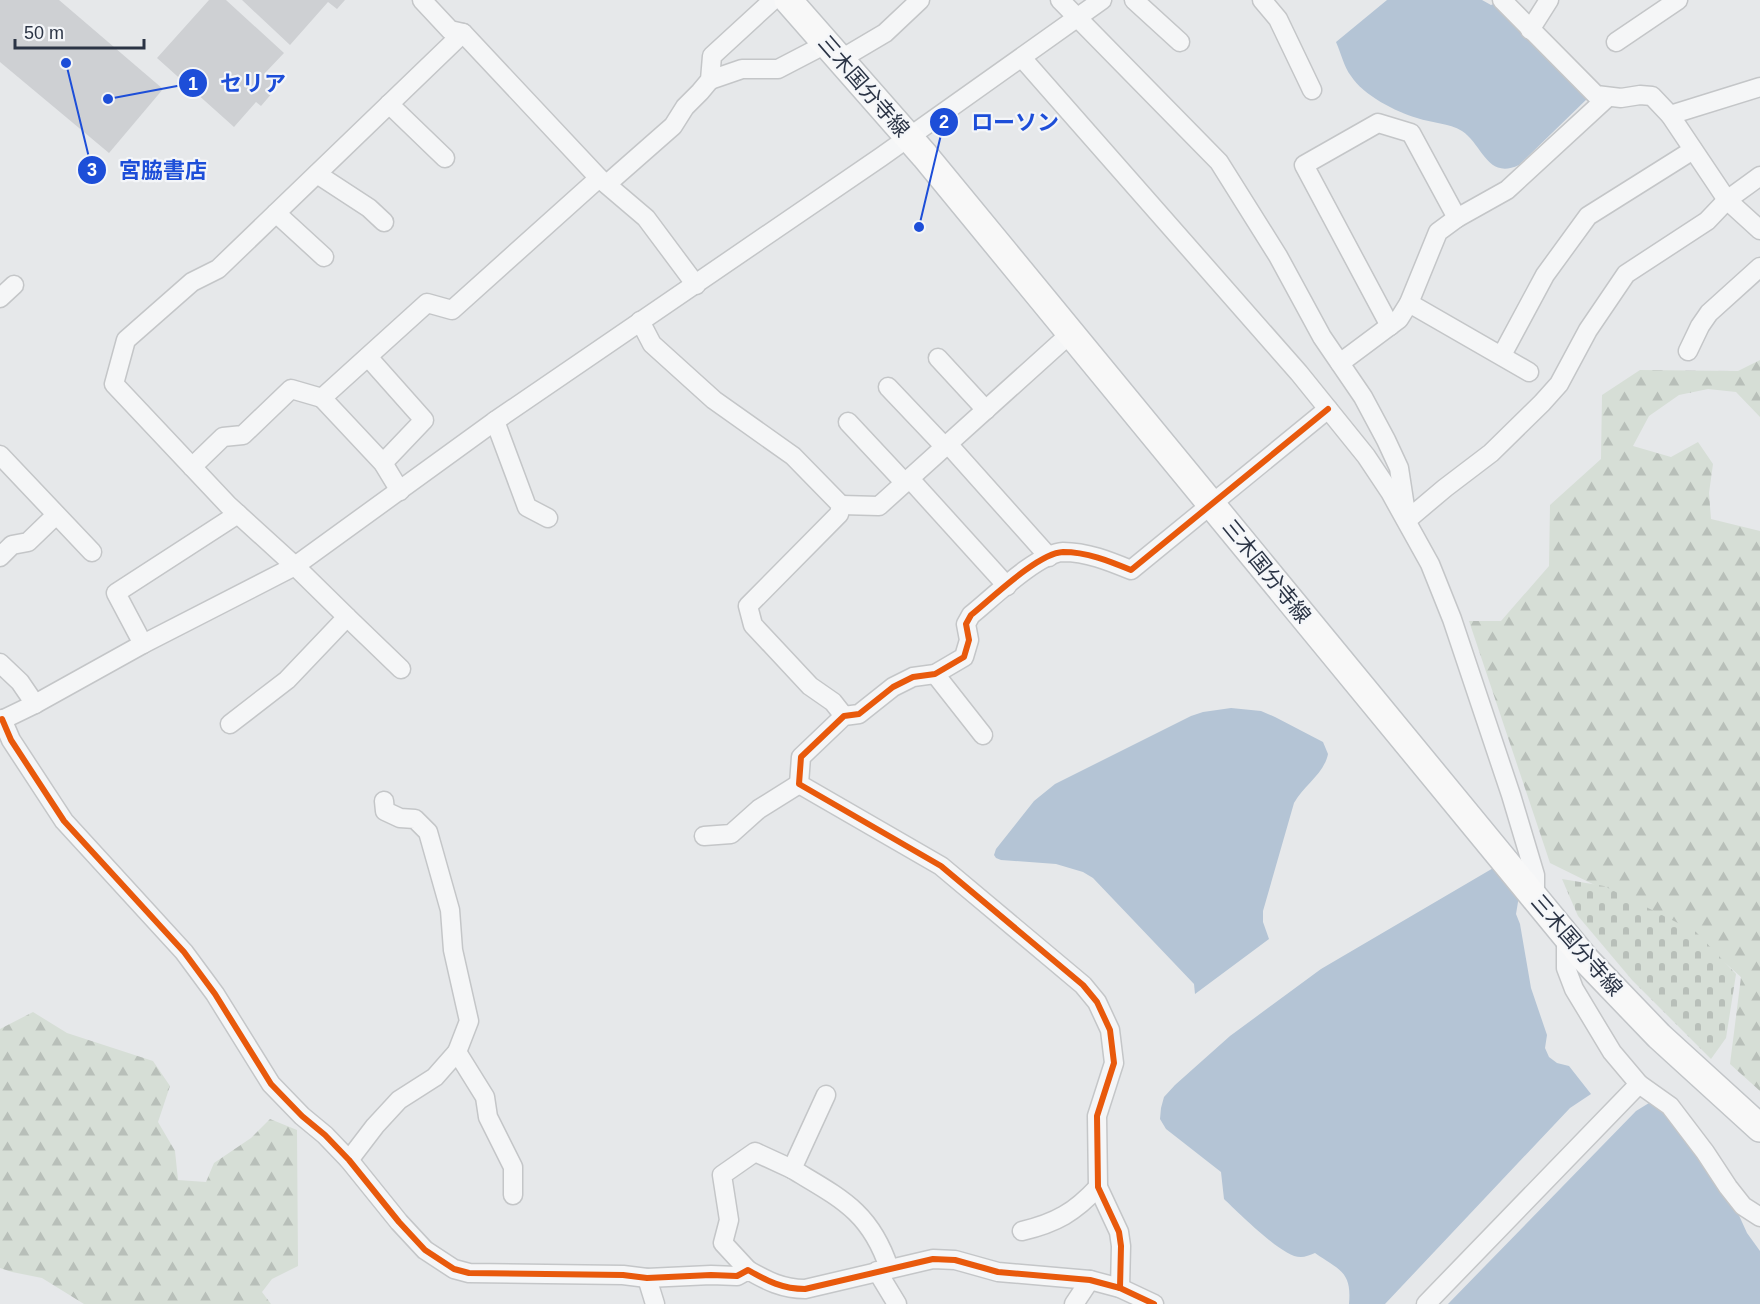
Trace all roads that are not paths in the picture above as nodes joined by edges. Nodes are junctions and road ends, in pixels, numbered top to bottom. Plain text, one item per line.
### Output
1 (422, 0) edge
2 (773, 0) edge
3 (788, 0) edge
4 (920, 0) edge
5 (1060, 0) edge
6 (1102, 0) edge
7 (1134, 0) edge
8 (1262, 0) edge
9 (1502, 0) edge
10 (1550, 0) edge
11 (1669, 2) edge
12 (1076, 18) junction
13 (1530, 30) junction
14 (463, 33) junction
15 (1180, 42) dead end
16 (1616, 42) dead end
17 (834, 51) junction
18 (1022, 58) junction
19 (710, 80) junction
20 (1760, 87) edge
21 (1312, 90) dead end
22 (1608, 96) junction
23 (390, 104) junction
24 (1670, 115) junction
25 (908, 137) junction
26 (1693, 150) junction
27 (445, 158) dead end
28 (317, 174) junction
29 (1760, 176) edge
30 (603, 181) junction
31 (1727, 200) junction
32 (276, 213) junction
33 (1457, 218) junction
34 (384, 222) dead end
35 (1760, 230) edge
36 (324, 257) dead end
37 (1760, 267) edge
38 (14, 285) dead end
39 (696, 285) junction
40 (0, 297) edge
41 (1409, 303) junction
42 (640, 321) junction
43 (1390, 326) junction
44 (1071, 333) junction
45 (1688, 351) dead end
46 (1502, 355) junction
47 (368, 357) junction
48 (938, 358) dead end
49 (1340, 363) junction
50 (1529, 372) dead end
51 (888, 387) dead end
52 (322, 399) junction
53 (1328, 409) junction
54 (986, 410) junction
55 (495, 421) junction
56 (848, 422) dead end
57 (946, 445) junction
58 (0, 455) edge
59 (383, 463) junction
60 (192, 467) junction
61 (907, 481) junction
62 (400, 491) junction
63 (1212, 504) junction
64 (841, 505) junction
65 (238, 514) junction
66 (56, 515) junction
67 (548, 518) dead end
68 (1407, 520) junction
69 (4, 545) edge
70 (92, 552) dead end
71 (1049, 557) junction
72 (295, 566) junction
73 (1007, 586) junction
74 (346, 617) junction
75 (142, 644) junction
76 (0, 663) edge
77 (401, 669) dead end
78 (935, 674) junction
79 (35, 704) junction
80 (844, 716) junction
81 (1, 720) edge
82 (230, 724) dead end
83 (983, 735) dead end
84 (800, 784) junction
85 (384, 801) dead end
86 (704, 836) dead end
87 (1535, 896) junction
88 (1566, 936) junction
89 (457, 1052) junction
90 (1640, 1084) junction
91 (826, 1095) dead end
92 (1760, 1128) edge
93 (349, 1160) junction
94 (792, 1169) junction
95 (1098, 1187) junction
96 (513, 1195) dead end
97 (1760, 1217) edge
98 (1022, 1232) dead end
99 (748, 1270) junction
100 (883, 1270) junction
101 (647, 1278) junction
102 (1090, 1280) junction
103 (1120, 1288) junction
104 (655, 1304) edge
105 (897, 1304) edge
106 (1074, 1304) edge
107 (1154, 1304) edge
108 (1426, 1304) edge

1 - 14 street
2 - 19 street
3 - 17 main road, 三木国分寺線
4 - 17 street
5 - 12 street
6 - 12 street
7 - 15 street
8 - 21 street
9 - 13 street
10 - 13 street
11 - 16 street
12 - 18 street
12 - 49 street
13 - 22 street
14 - 23 street
14 - 30 street
17 - 19 street
17 - 25 main road, 三木国分寺線
18 - 25 street
18 - 53 street
19 - 30 street
20 - 24 street
22 - 24 street
22 - 33 street
23 - 27 street
23 - 28 street
24 - 26 street
25 - 39 street
25 - 44 main road, 三木国分寺線
26 - 31 street
26 - 46 street
28 - 32 street
28 - 34 street
29 - 31 street
30 - 39 street
30 - 47 street
31 - 35 street
31 - 68 street
32 - 36 street
32 - 60 street
33 - 41 street
33 - 43 street
37 - 45 street
38 - 40 street
39 - 42 street
41 - 43 street
41 - 46 street
42 - 55 street
42 - 64 street
43 - 49 street
44 - 54 street
44 - 63 main road, 三木国分寺線
46 - 50 street
47 - 52 street
47 - 59 street
48 - 54 street
49 - 68 street
51 - 57 street
52 - 59 street
52 - 60 street
53 - 63 street
53 - 68 street
54 - 57 street
55 - 62 street
55 - 67 street
56 - 61 street
57 - 61 street
57 - 71 street
58 - 66 street
59 - 62 street
60 - 65 street
61 - 64 street
61 - 73 street
62 - 72 street
63 - 71 street
63 - 87 main road, 三木国分寺線
64 - 80 street
65 - 72 street
65 - 75 street
66 - 69 street
66 - 70 street
68 - 87 street
71 - 73 street
72 - 74 street
72 - 75 street
73 - 78 street
74 - 77 street
74 - 82 street
75 - 79 street
76 - 79 street
78 - 80 street
78 - 83 street
79 - 81 street
80 - 84 street
81 - 93 street
84 - 86 street
84 - 95 street
85 - 89 street
87 - 88 main road, 三木国分寺線
88 - 90 street
88 - 92 main road, 三木国分寺線
89 - 93 street
89 - 96 street
90 - 97 street
90 - 108 street
91 - 94 street
93 - 101 street
94 - 99 street
94 - 100 street
95 - 98 street
95 - 103 street
99 - 100 street
99 - 101 street
100 - 102 street
100 - 105 street
101 - 104 street
102 - 103 street
102 - 106 street
103 - 107 street

